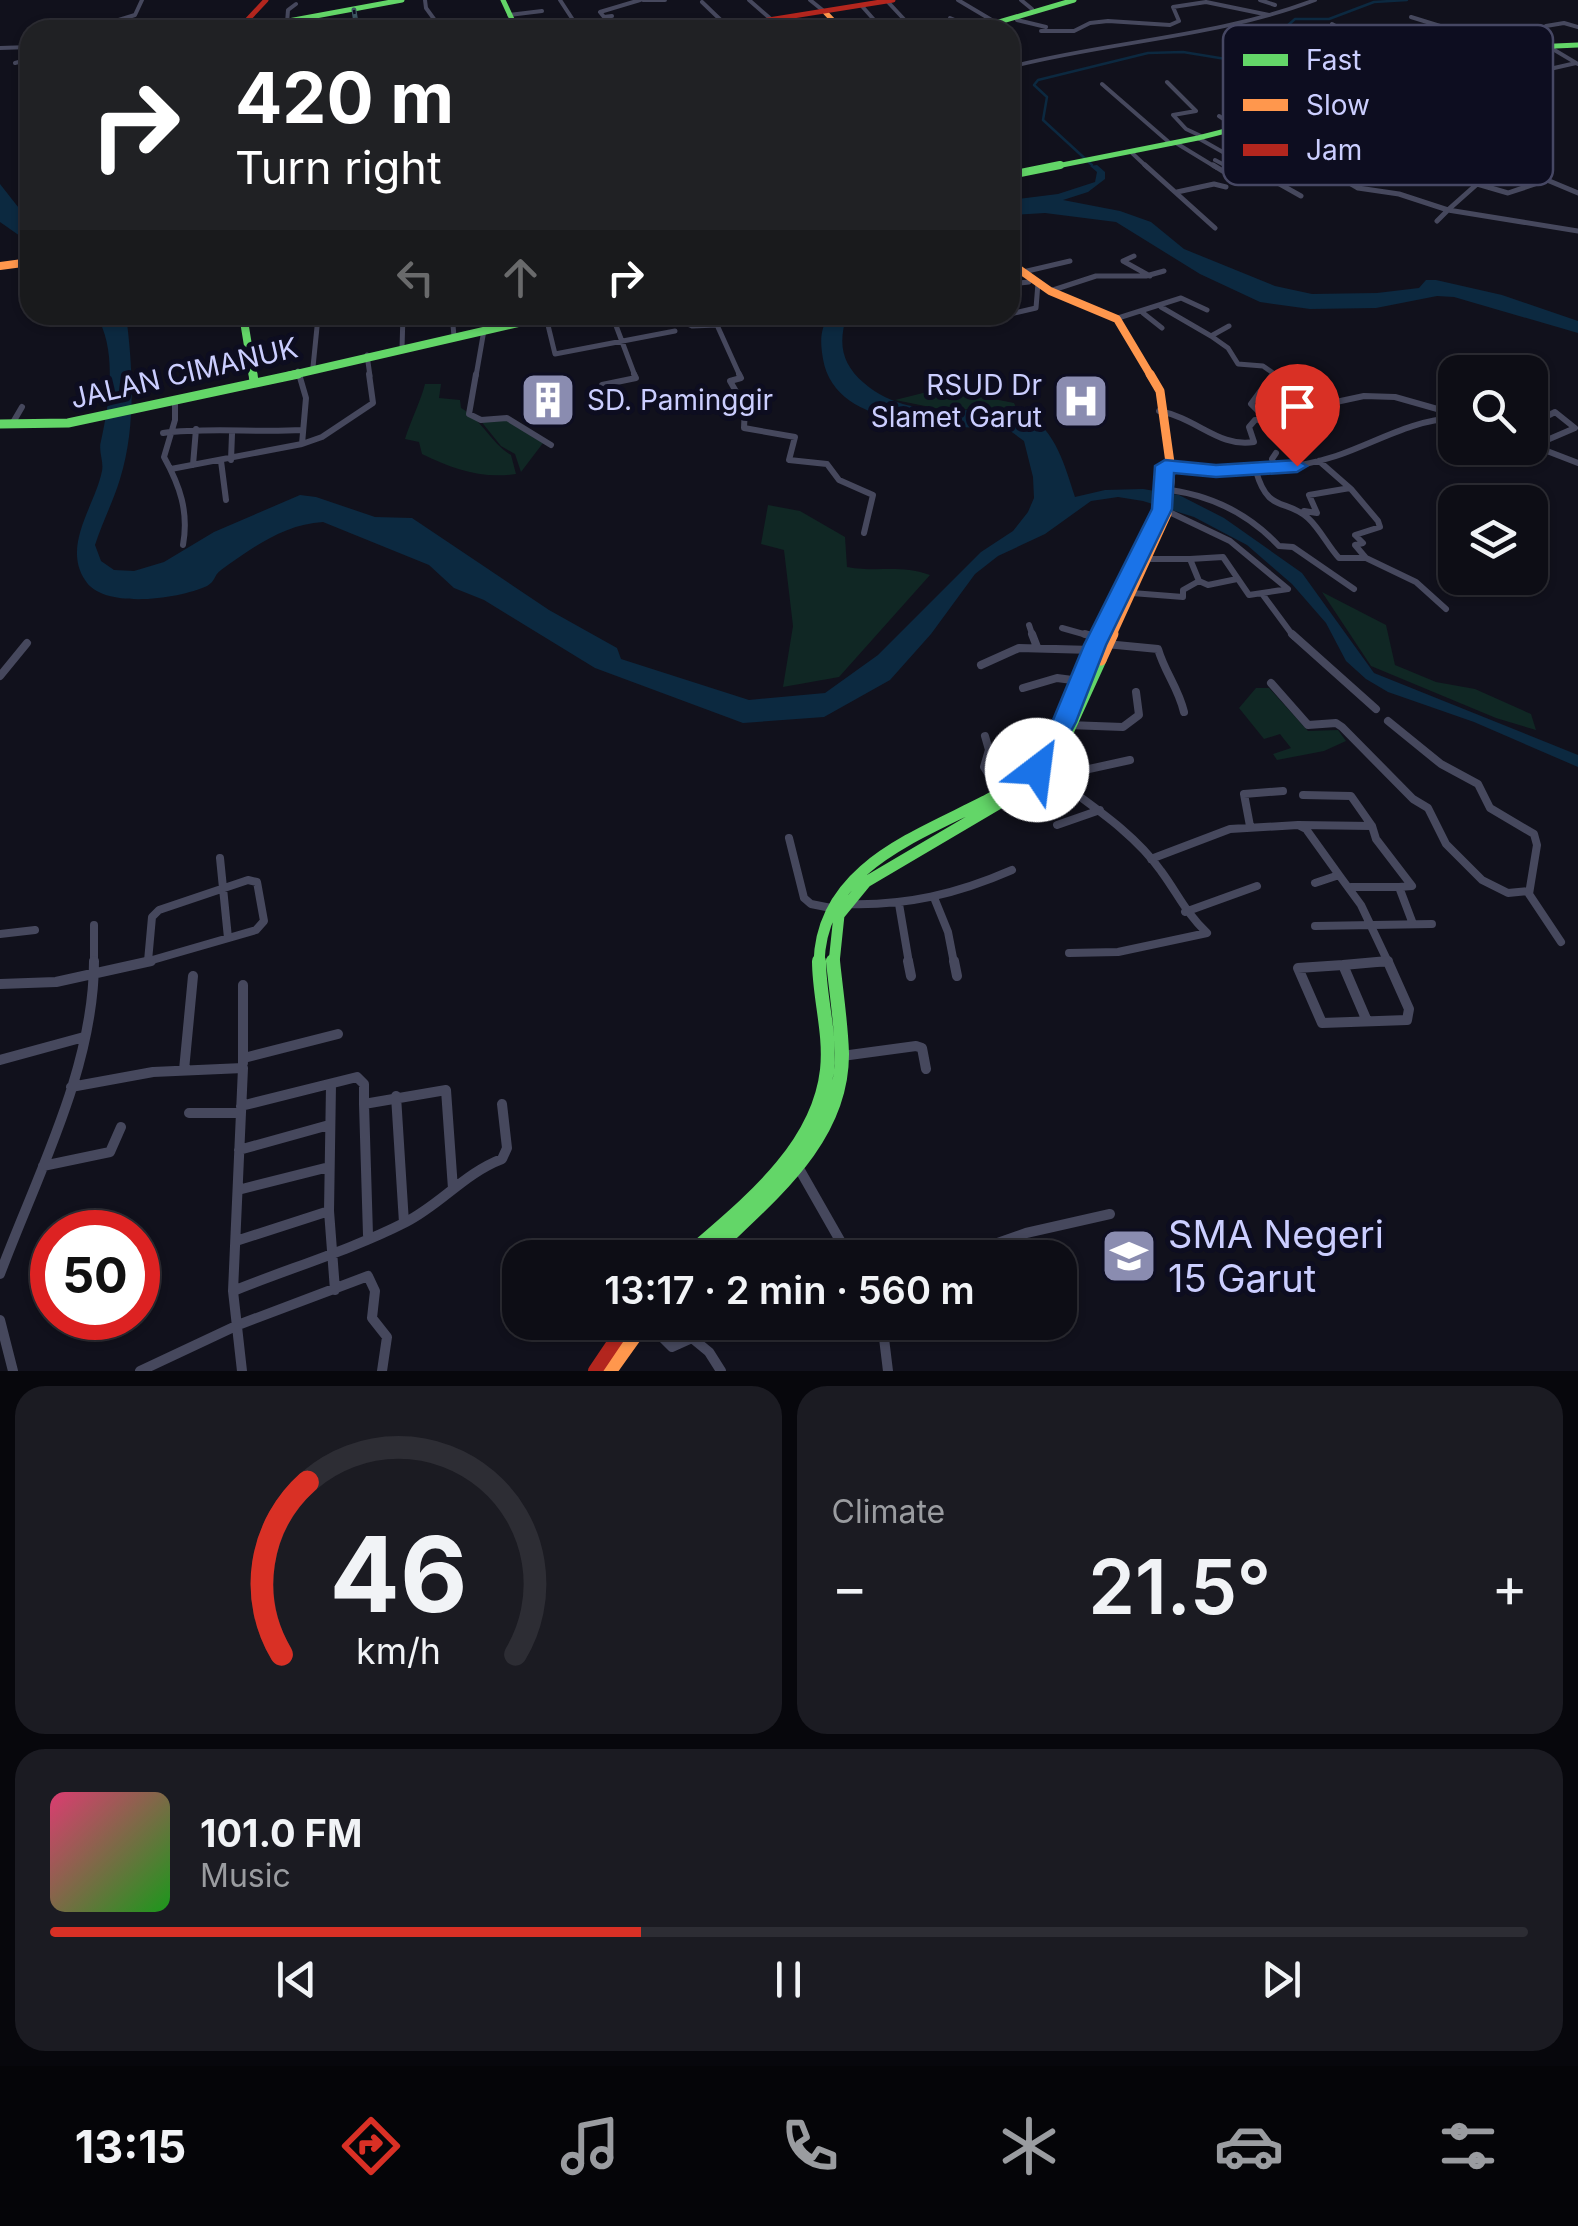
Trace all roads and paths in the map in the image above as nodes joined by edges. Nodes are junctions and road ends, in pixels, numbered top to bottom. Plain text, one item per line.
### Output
1 (142, 0) edge
2 (266, 0) edge
3 (402, 0) edge
4 (629, 0) edge
5 (642, 0) edge
6 (665, 0) edge
7 (750, 0) edge
8 (810, 0) edge
9 (890, 0) edge
10 (958, 0) edge
11 (1020, 0) edge
12 (1074, 0) edge
13 (1260, 0) edge
14 (1315, 0) edge
15 (383, 2) edge
16 (702, 2) dead end
17 (296, 4) dead end
18 (359, 4) edge
19 (851, 4) edge
20 (1032, 9) junction
21 (542, 11) dead end
22 (1274, 11) junction
23 (825, 12) junction
24 (316, 16) junction
25 (612, 16) dead end
26 (604, 17) junction
27 (1411, 17) dead end
28 (785, 18) junction
29 (950, 18) dead end
30 (119, 20) edge
31 (248, 20) edge
32 (287, 20) edge
33 (299, 20) edge
34 (317, 20) edge
35 (523, 20) edge
36 (605, 20) edge
37 (717, 20) edge
38 (772, 20) joint
39 (788, 20) edge
40 (833, 20) edge
41 (871, 20) edge
42 (906, 20) edge
43 (954, 20) edge
44 (991, 20) edge
45 (1000, 20) edge
46 (1020, 21) edge
47 (1233, 25) edge
48 (1439, 25) edge
49 (1552, 25) edge
50 (1223, 27) edge
51 (1578, 27) edge
52 (1041, 31) dead end
53 (1060, 32) junction
54 (1553, 52) edge
55 (20, 61) edge
56 (15, 62) dead end
57 (1020, 64) edge
58 (1577, 64) edge
59 (1167, 82) dead end
60 (1102, 84) dead end
61 (1219, 116) dead end
62 (1223, 119) edge
63 (1223, 132) edge
64 (1200, 138) junction
65 (1174, 144) junction
66 (1223, 152) edge
67 (1132, 153) junction
68 (1215, 160) dead end
69 (1223, 164) edge
70 (1223, 171) edge
71 (1020, 173) edge
72 (1553, 182) edge
73 (1281, 185) edge
74 (1354, 185) edge
75 (1476, 185) joint
76 (1534, 185) edge
77 (1226, 188) dead end
78 (1177, 192) junction
79 (1578, 192) edge
80 (1301, 196) dead end
81 (1440, 207) junction
82 (1448, 210) junction
83 (1436, 220) dead end
84 (1216, 228) dead end
85 (1578, 231) edge
86 (1134, 256) dead end
87 (1070, 261) dead end
88 (1164, 271) dead end
89 (1020, 272) edge
90 (1150, 276) junction
91 (1030, 279) junction
92 (1020, 282) edge
93 (1050, 290) junction
94 (1161, 307) junction
95 (1207, 310) dead end
96 (1020, 311) edge
97 (1143, 314) junction
98 (1113, 318) junction
99 (245, 325) edge
100 (317, 325) edge
101 (403, 325) edge
102 (453, 325) edge
103 (508, 325) edge
104 (551, 325) edge
105 (615, 325) edge
106 (690, 325) edge
107 (716, 325) edge
108 (716, 325) edge
109 (1230, 326) dead end
110 (1162, 328) dead end
111 (484, 330) junction
112 (675, 330) dead end
113 (454, 336) junction
114 (1211, 336) junction
115 (620, 342) junction
116 (402, 348) junction
117 (368, 355) junction
118 (313, 368) junction
119 (298, 371) junction
120 (254, 382) junction
121 (602, 385) dead end
122 (176, 403) junction
123 (22, 406) dead end
124 (1438, 411) edge
125 (1162, 412) junction
126 (1548, 416) edge
127 (1265, 418) junction
128 (1438, 419) edge
129 (6, 424) edge
130 (196, 429) junction
131 (172, 430) junction
132 (302, 430) junction
133 (162, 433) dead end
134 (265, 433) junction
135 (232, 434) junction
136 (1548, 438) edge
137 (302, 444) junction
138 (550, 445) dead end
139 (1548, 452) edge
140 (1276, 453) dead end
141 (265, 454) junction
142 (221, 460) junction
143 (231, 460) junction
144 (1318, 461) junction
145 (1578, 463) edge
146 (193, 465) junction
147 (1168, 467) junction
148 (171, 468) junction
149 (1256, 470) junction
150 (1276, 470) junction
151 (1241, 471) junction
152 (1248, 484) dead end
153 (1350, 488) junction
154 (1168, 491) junction
155 (226, 500) dead end
156 (1165, 508) junction
157 (1303, 512) junction
158 (1261, 528) junction
159 (1248, 532) dead end
160 (864, 533) dead end
161 (183, 545) dead end
162 (1366, 558) junction
163 (1150, 559) junction
164 (1190, 559) junction
165 (1238, 579) junction
166 (1200, 580) junction
167 (1354, 589) dead end
168 (1132, 593) junction
169 (1263, 594) junction
170 (1446, 609) dead end
171 (1030, 625) dead end
172 (1062, 628) dead end
173 (27, 643) dead end
174 (1098, 643) junction
175 (1037, 648) junction
176 (981, 665) dead end
177 (0, 676) edge
178 (1080, 681) junction
179 (1272, 683) dead end
180 (1023, 688) dead end
181 (1136, 692) dead end
182 (1376, 709) dead end
183 (1184, 712) dead end
184 (1388, 721) dead end
185 (1069, 725) junction
186 (985, 736) dead end
187 (1130, 760) dead end
188 (1056, 762) junction
189 (1050, 774) junction
190 (1282, 791) dead end
191 (1000, 794) junction
192 (1304, 795) dead end
193 (985, 808) junction
194 (1100, 810) junction
195 (1057, 825) dead end
196 (1298, 825) junction
197 (1250, 826) junction
198 (1372, 826) junction
199 (788, 838) dead end
200 (220, 858) dead end
201 (1151, 859) junction
202 (1012, 870) dead end
203 (1339, 876) junction
204 (1315, 884) dead end
205 (1256, 886) dead end
206 (1350, 886) junction
207 (1399, 887) junction
208 (223, 888) junction
209 (1529, 891) junction
210 (935, 900) junction
211 (846, 904) junction
212 (900, 904) junction
213 (830, 908) junction
214 (1185, 912) junction
215 (1370, 924) junction
216 (1414, 924) junction
217 (1432, 924) dead end
218 (94, 925) dead end
219 (1315, 926) dead end
220 (35, 930) dead end
221 (0, 934) edge
222 (228, 938) junction
223 (1560, 942) dead end
224 (1069, 953) dead end
225 (148, 961) junction
226 (1388, 962) junction
227 (1344, 966) junction
228 (95, 972) junction
229 (192, 976) dead end
230 (911, 976) dead end
231 (957, 976) dead end
232 (243, 985) dead end
233 (1, 988) edge
234 (1367, 1021) junction
235 (338, 1034) dead end
236 (84, 1037) junction
237 (842, 1056) junction
238 (0, 1060) edge
239 (243, 1063) junction
240 (926, 1069) dead end
241 (184, 1070) junction
242 (331, 1085) junction
243 (71, 1087) junction
244 (396, 1096) junction
245 (364, 1104) junction
246 (502, 1104) dead end
247 (241, 1110) junction
248 (189, 1113) dead end
249 (329, 1126) junction
250 (121, 1127) dead end
251 (240, 1150) junction
252 (790, 1158) junction
253 (43, 1166) junction
254 (329, 1167) junction
255 (800, 1168) junction
256 (453, 1189) junction
257 (238, 1190) junction
258 (329, 1211) junction
259 (1110, 1214) dead end
260 (404, 1223) junction
261 (368, 1235) junction
262 (704, 1240) edge
263 (725, 1240) edge
264 (840, 1240) edge
265 (1007, 1240) edge
266 (236, 1241) junction
267 (332, 1252) junction
268 (0, 1274) edge
269 (234, 1290) junction
270 (335, 1290) junction
271 (0, 1320) edge
272 (238, 1326) junction
273 (616, 1340) edge
274 (633, 1340) edge
275 (665, 1340) edge
276 (688, 1340) edge
277 (695, 1340) edge
278 (884, 1340) edge
279 (13, 1371) edge
280 (140, 1371) edge
281 (242, 1371) edge
282 (382, 1371) edge
283 (595, 1371) edge
284 (610, 1371) edge
285 (721, 1371) edge
286 (888, 1371) edge

1 - 30 street
2 - 31 main road
3 - 15 main road
4 - 5 street
4 - 26 street
5 - 6 street
7 - 38 street
8 - 23 street
9 - 19 main road
9 - 42 street
10 - 44 street
11 - 20 street
12 - 20 main road
13 - 22 street
14 - 22 street
15 - 18 main road
16 - 37 street
17 - 32 street
18 - 24 main road
19 - 23 main road
19 - 41 street
20 - 45 main road
21 - 35 street
22 - 47 street
22 - 53 street
23 - 28 main road
23 - 40 main road
24 - 33 main road
24 - 34 street
25 - 26 street
26 - 36 street
27 - 48 street
28 - 38 main road
28 - 39 street
29 - 43 street
46 - 53 street
49 - 51 street
50 - 57 street
52 - 53 street
54 - 58 street
55 - 56 street
59 - 64 street
60 - 65 street
61 - 62 street
63 - 64 main road
64 - 65 main road
64 - 66 street
65 - 67 main road
65 - 70 street
67 - 71 main road
67 - 78 street
68 - 69 street
72 - 79 street
73 - 80 street
74 - 81 street
75 - 76 street
75 - 81 street
77 - 78 street
78 - 84 street
81 - 82 street
82 - 83 street
82 - 85 street
86 - 90 street
87 - 91 street
88 - 90 street
89 - 91 main road
90 - 93 street
91 - 92 street
91 - 93 main road
91 - 96 street
93 - 98 main road
94 - 95 street
94 - 97 street
94 - 114 street
97 - 98 street
97 - 110 street
98 - 125 main road
99 - 120 main road
100 - 118 street
101 - 116 street
102 - 113 street
103 - 111 main road, JALAN CIMANUK
104 - 115 street
105 - 115 street
106 - 108 street
107 - 160 street
109 - 114 street
111 - 113 main road, JALAN CIMANUK
111 - 138 street
112 - 115 street
113 - 116 main road, JALAN CIMANUK
114 - 127 street
115 - 121 street
116 - 117 main road, JALAN CIMANUK
117 - 118 main road, JALAN CIMANUK
117 - 137 street
118 - 119 main road, JALAN CIMANUK
119 - 120 main road, JALAN CIMANUK
119 - 132 street
120 - 122 main road, JALAN CIMANUK
122 - 129 main road, JALAN CIMANUK
122 - 131 street
123 - 129 street
124 - 127 street
125 - 127 street
125 - 147 main road
126 - 136 street
128 - 144 street
130 - 131 street
130 - 135 street
130 - 146 street
131 - 133 street
131 - 148 street
132 - 134 street
132 - 137 street
134 - 135 street
134 - 141 street
135 - 143 street
137 - 141 street
139 - 145 street
140 - 150 street
141 - 143 street
142 - 143 street
142 - 146 street
142 - 155 street
144 - 150 street
144 - 153 street
146 - 148 street
147 - 151 street
147 - 154 main road
148 - 161 street
149 - 150 street
149 - 151 street
149 - 157 street
151 - 152 street
153 - 157 street
153 - 162 street
154 - 156 main road
154 - 158 street
156 - 163 main road
156 - 169 street
156 - 174 main road
157 - 162 street
158 - 159 street
158 - 167 street
162 - 170 street
163 - 164 street
163 - 168 main road
164 - 165 street
164 - 166 street
165 - 166 street
165 - 169 street
166 - 168 street
168 - 174 main road
169 - 182 street
171 - 175 street
172 - 174 street
173 - 177 street
174 - 175 street
174 - 178 main road
174 - 183 street
174 - 185 main road
175 - 176 street
178 - 180 street
178 - 185 main road
179 - 209 street
181 - 185 street
184 - 209 street
185 - 188 main road
185 - 191 main road
186 - 191 street
187 - 188 street
188 - 189 main road
189 - 193 main road
189 - 194 street
190 - 197 street
191 - 193 main road
192 - 198 street
193 - 211 main road
193 - 213 main road
194 - 195 street
194 - 201 street
196 - 197 street
196 - 198 street
196 - 203 street
197 - 201 street
198 - 207 street
199 - 213 street
200 - 208 street
201 - 214 street
202 - 210 street
203 - 204 street
203 - 206 street
205 - 214 street
206 - 207 street
206 - 215 street
207 - 216 street
208 - 222 street
208 - 222 street
208 - 225 street
209 - 223 street
210 - 212 street
210 - 231 street
211 - 212 street
211 - 237 main road
212 - 230 street
213 - 252 main road
214 - 224 street
215 - 216 street
215 - 219 street
215 - 226 street
216 - 217 street
218 - 228 street
220 - 221 street
222 - 225 street
225 - 228 street
226 - 227 street
226 - 234 street
227 - 234 street
227 - 234 street
228 - 233 street
228 - 236 street
229 - 241 street
232 - 239 street
235 - 239 street
236 - 238 street
236 - 243 street
237 - 240 street
237 - 255 main road
239 - 241 street
239 - 247 street
241 - 243 street
242 - 245 street
242 - 247 street
242 - 249 street
243 - 253 street
244 - 245 street
244 - 256 street
244 - 260 street
245 - 261 street
246 - 256 street
247 - 248 street
247 - 251 street
249 - 251 street
249 - 254 street
250 - 253 street
251 - 257 street
252 - 255 street
252 - 262 main road
253 - 268 street
254 - 257 street
254 - 258 street
255 - 263 main road
255 - 264 street
256 - 260 street
257 - 266 street
258 - 266 street
258 - 267 street
259 - 265 street
260 - 261 street
261 - 267 street
266 - 269 street
267 - 269 street
267 - 270 street
269 - 272 street
270 - 272 street
270 - 282 street
271 - 279 street
272 - 280 street
272 - 281 street
273 - 283 main road
274 - 284 main road
275 - 276 street
277 - 285 street
278 - 286 street

